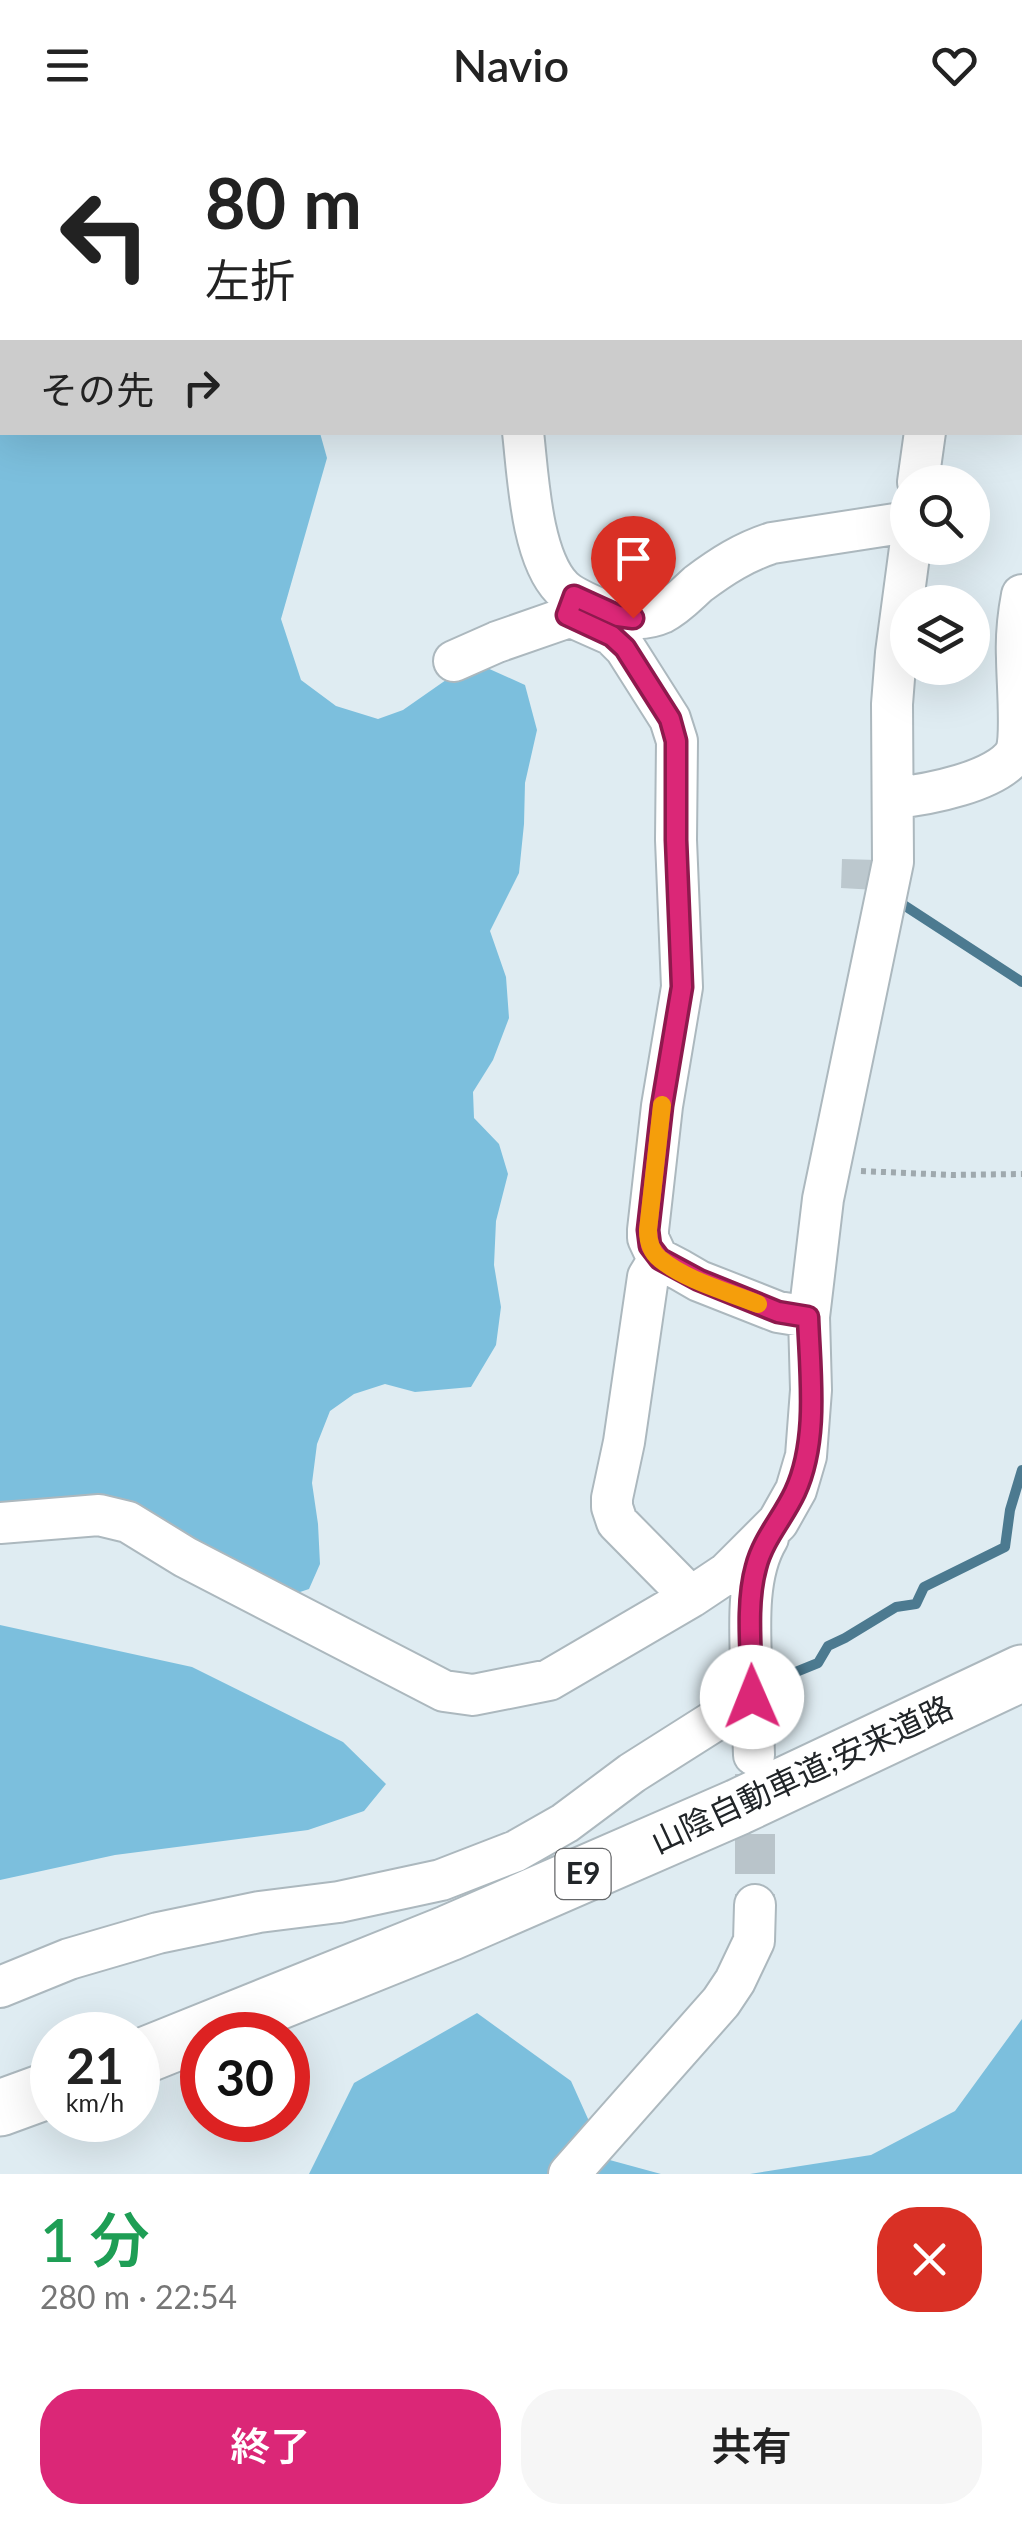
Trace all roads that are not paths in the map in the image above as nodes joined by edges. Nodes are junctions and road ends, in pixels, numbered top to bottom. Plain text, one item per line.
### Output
1 (523, 435) edge
2 (925, 435) edge
3 (920, 465) edge
4 (890, 525) edge
5 (908, 565) edge
6 (1022, 595) edge
7 (570, 606) junction
8 (454, 661) dead end
9 (894, 798) junction
10 (660, 1259) junction
11 (808, 1317) junction
12 (778, 1522) junction
13 (0, 1523) edge
14 (691, 1597) junction
15 (1022, 1673) edge
16 (752, 1697) junction
17 (754, 1755) tunnel mouth
18 (756, 1906) tunnel mouth
19 (0, 1987) edge
20 (160, 2049) edge
21 (30, 2098) edge
22 (0, 2108) edge
23 (568, 2174) edge

1 - 7 street
2 - 3 street
4 - 7 street
5 - 9 street
6 - 9 street
7 - 8 street
7 - 10 street
9 - 11 street
10 - 11 street
10 - 14 street
11 - 12 street
12 - 14 street
12 - 16 street
13 - 14 street
15 - 20 highway, 山陰自動車道;安来道路 / E9
16 - 17 street
16 - 19 street
18 - 23 street
21 - 22 highway

